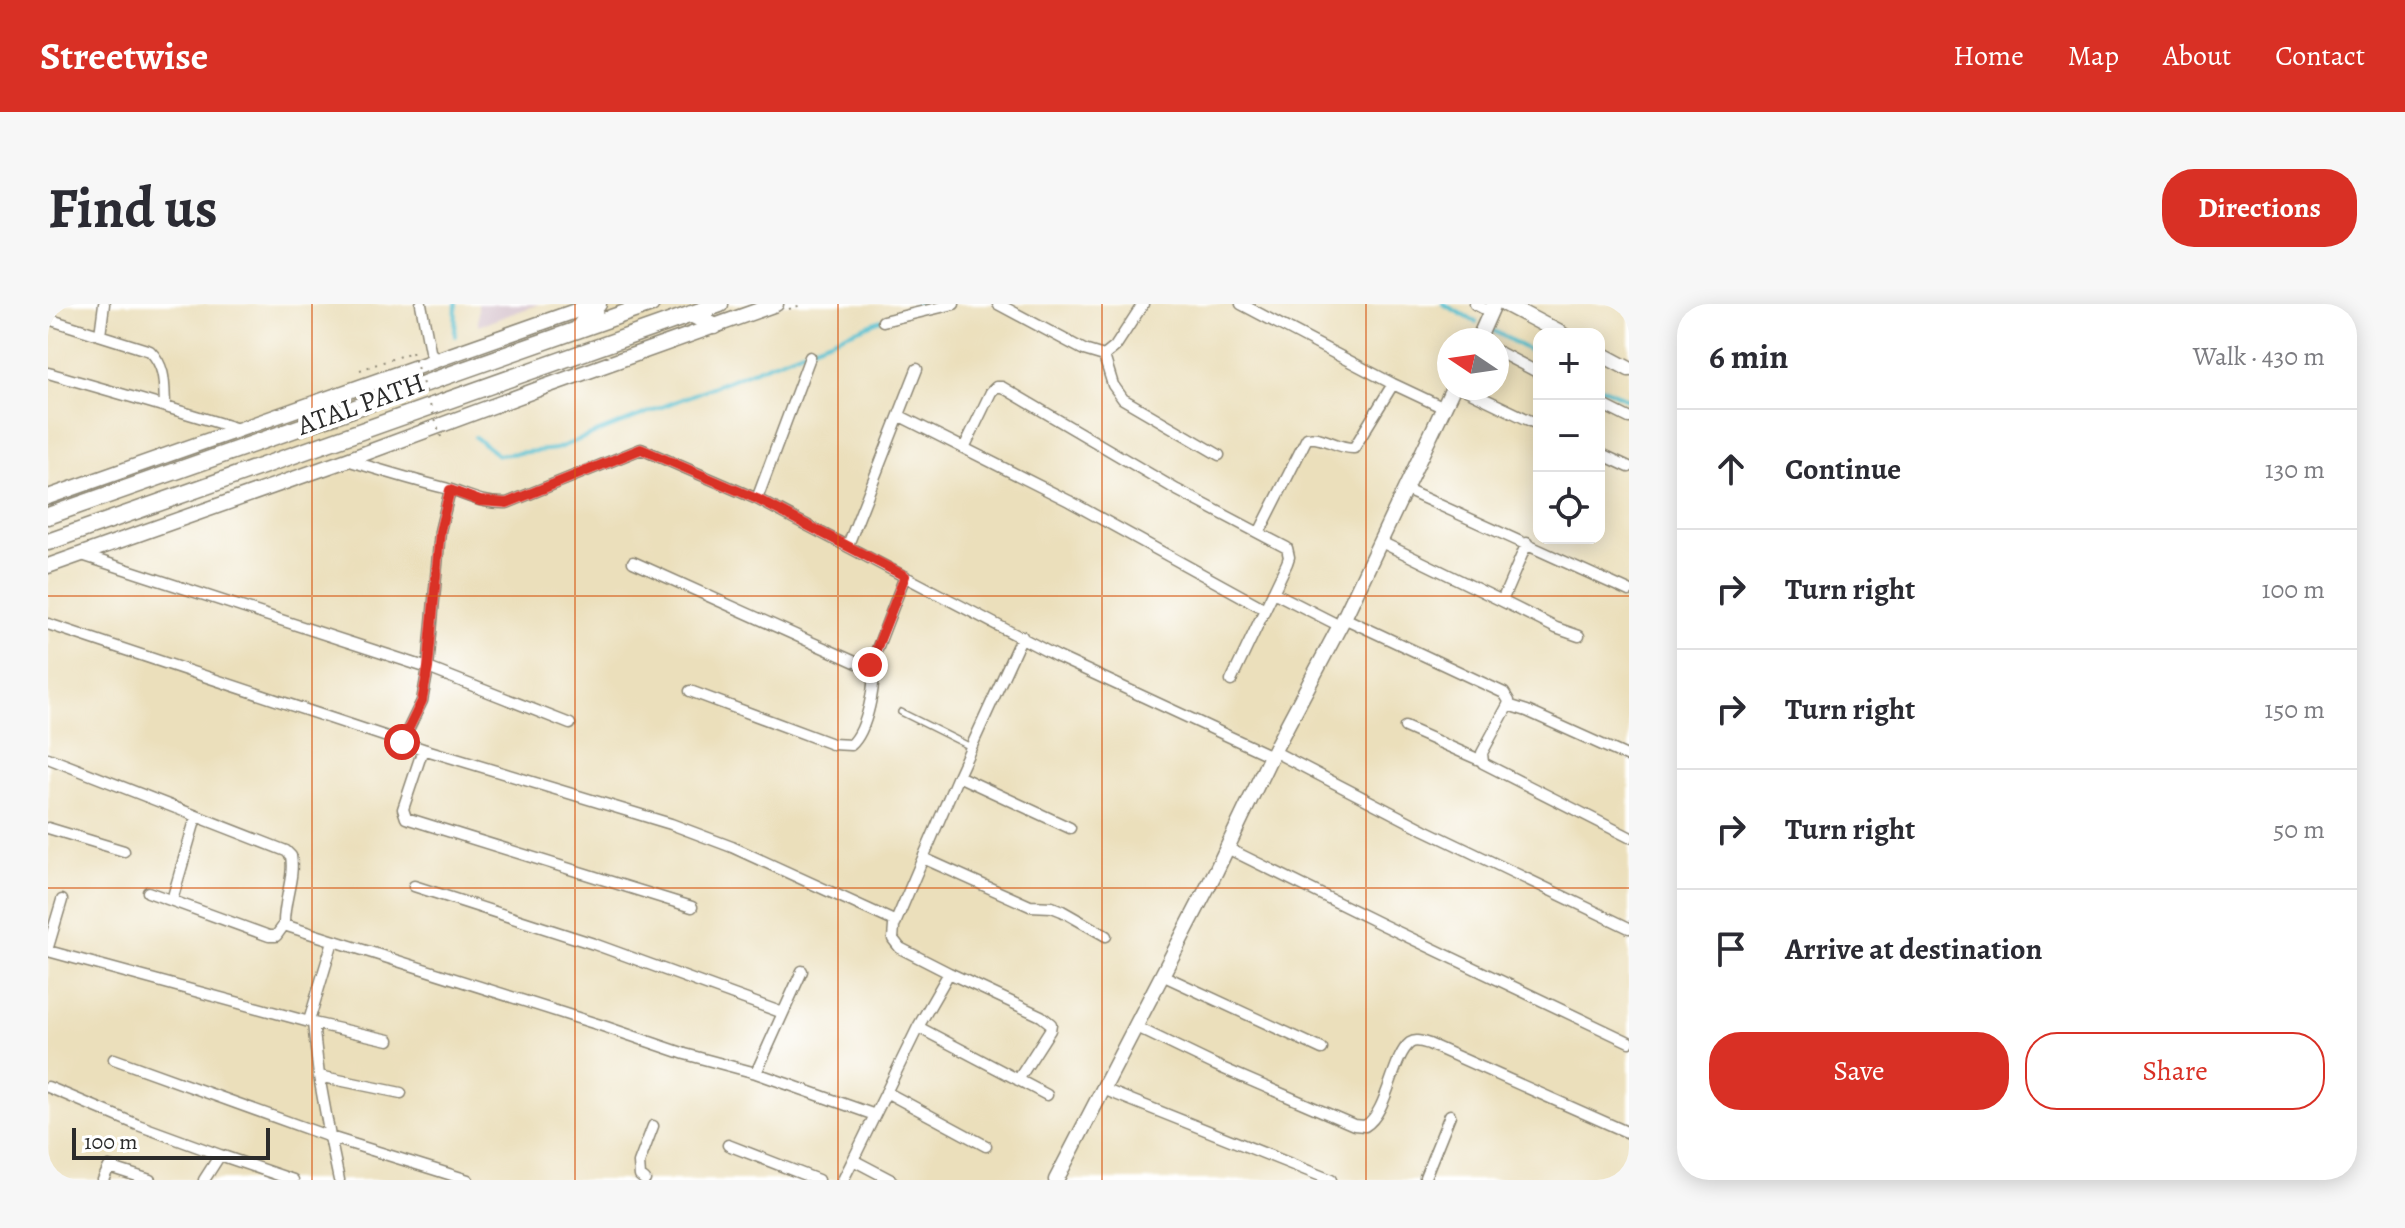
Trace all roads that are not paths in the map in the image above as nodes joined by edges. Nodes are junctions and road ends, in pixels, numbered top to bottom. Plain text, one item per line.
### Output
1 (104, 304) edge
2 (421, 304) edge
3 (596, 304) edge
4 (651, 304) edge
5 (720, 304) edge
6 (954, 304) edge
7 (998, 304) edge
8 (1143, 304) edge
9 (1241, 304) edge
10 (1475, 304) edge
11 (1505, 304) edge
12 (777, 308) edge
13 (1492, 308) edge
14 (691, 314) junction
15 (48, 319) edge
16 (883, 321) dead end
17 (714, 326) junction
18 (1483, 328) edge
19 (1551, 328) edge
20 (576, 331) junction
21 (100, 335) junction
22 (1605, 355) edge
23 (1104, 356) junction
24 (810, 357) dead end
25 (1509, 357) edge
26 (435, 360) junction
27 (1628, 365) edge
28 (917, 369) dead end
29 (1533, 370) edge
30 (48, 373) edge
31 (1393, 384) junction
32 (1448, 400) edge
33 (1487, 400) edge
34 (165, 406) junction
35 (1605, 406) edge
36 (1444, 408) junction
37 (900, 416) junction
38 (1629, 418) edge
39 (1533, 422) edge
40 (240, 430) junction
41 (964, 448) junction
42 (1219, 455) dead end
43 (1605, 456) edge
44 (347, 460) junction
45 (1629, 467) edge
46 (1404, 489) junction
47 (450, 490) junction
48 (48, 497) edge
49 (757, 499) junction
50 (48, 516) edge
51 (1259, 533) junction
52 (1379, 541) junction
53 (48, 542) edge
54 (1527, 543) junction
55 (848, 545) junction
56 (82, 555) junction
57 (633, 562) dead end
58 (48, 566) edge
59 (905, 576) junction
60 (1629, 591) edge
61 (1273, 592) junction
62 (1502, 601) junction
63 (1265, 609) junction
64 (1342, 622) junction
65 (48, 624) edge
66 (1022, 636) junction
67 (1579, 636) dead end
68 (872, 662) junction
69 (428, 668) junction
70 (1231, 681) dead end
71 (690, 691) dead end
72 (1508, 705) junction
73 (901, 712) dead end
74 (570, 724) dead end
75 (1405, 727) dead end
76 (414, 746) junction
77 (971, 747) junction
78 (1273, 754) junction
79 (1629, 757) edge
80 (48, 758) edge
81 (1482, 761) junction
82 (958, 776) junction
83 (196, 817) junction
84 (48, 828) edge
85 (1070, 828) dead end
86 (1629, 837) edge
87 (1227, 848) junction
88 (124, 851) dead end
89 (923, 858) junction
90 (414, 886) dead end
91 (148, 892) dead end
92 (62, 900) dead end
93 (172, 900) junction
94 (692, 907) dead end
95 (896, 922) junction
96 (284, 925) junction
97 (1629, 928) edge
98 (1106, 936) dead end
99 (333, 941) junction
100 (48, 949) edge
101 (802, 971) dead end
102 (949, 973) junction
103 (1162, 975) junction
104 (783, 1013) junction
105 (311, 1022) junction
106 (918, 1027) junction
107 (1136, 1027) junction
108 (389, 1040) dead end
109 (1629, 1042) edge
110 (1322, 1049) dead end
111 (114, 1059) dead end
112 (756, 1073) junction
113 (319, 1076) junction
114 (1018, 1080) junction
115 (48, 1087) edge
116 (1103, 1089) junction
117 (886, 1092) junction
118 (401, 1093) dead end
119 (1047, 1095) dead end
120 (875, 1115) junction
121 (1450, 1115) dead end
122 (653, 1126) dead end
123 (1629, 1133) edge
124 (330, 1137) junction
125 (728, 1145) dead end
126 (986, 1146) dead end
127 (220, 1155) junction
128 (853, 1160) junction
129 (1427, 1179) edge
130 (103, 1180) edge
131 (150, 1180) edge
132 (204, 1180) edge
133 (293, 1180) edge
134 (339, 1180) edge
135 (468, 1180) edge
136 (645, 1180) edge
137 (818, 1180) edge
138 (843, 1180) edge
139 (891, 1180) edge
140 (1056, 1180) edge
141 (1331, 1180) edge

1 - 21 street
2 - 26 street
3 - 20 main road
3 - 26 street
4 - 20 main road
5 - 14 main road, ATAL PATH
6 - 16 street
7 - 23 street
8 - 23 street
9 - 31 street
10 - 13 street
11 - 19 street
12 - 17 street
13 - 18 street
14 - 17 main road
14 - 53 main road, ATAL PATH
15 - 21 street
17 - 44 street
20 - 50 main road
21 - 34 street
22 - 27 street
23 - 42 street
24 - 49 street
25 - 29 street
26 - 40 street
28 - 37 street
30 - 34 street
31 - 36 street
31 - 51 street
32 - 36 street
33 - 39 street
34 - 40 street
35 - 38 street
36 - 46 street
37 - 41 street
37 - 55 street
40 - 48 street
41 - 51 street
41 - 63 street
43 - 45 street
44 - 47 street
44 - 56 street
46 - 52 street
46 - 54 street
47 - 49 street
47 - 69 street
49 - 55 street
51 - 61 street
52 - 62 street
52 - 64 street
54 - 60 street
54 - 62 street
55 - 59 street
56 - 58 street
56 - 69 street
57 - 68 street
59 - 66 street
59 - 68 street
61 - 63 street
61 - 64 street
62 - 67 street
63 - 70 street
64 - 72 street
64 - 78 street
65 - 76 street
66 - 77 street
66 - 78 street
68 - 71 street
69 - 74 street
69 - 76 street
72 - 79 street
72 - 81 street
73 - 77 lane
75 - 81 street
76 - 94 street
76 - 95 street
77 - 82 street
78 - 87 street
78 - 97 street
80 - 83 street
81 - 86 street
82 - 85 street
82 - 89 street
83 - 93 street
83 - 96 street
84 - 88 street
87 - 103 street
87 - 109 street
89 - 95 street
89 - 98 street
90 - 104 street
91 - 93 street
92 - 100 street
93 - 96 street
95 - 102 street
96 - 99 street
99 - 105 street
99 - 112 street
100 - 105 street
101 - 104 street
102 - 106 street
102 - 114 street
103 - 107 street
103 - 110 street
104 - 112 street
105 - 108 street
105 - 113 street
106 - 114 street
106 - 117 street
107 - 116 street
107 - 123 street
111 - 124 street
112 - 120 street
113 - 118 street
113 - 124 street
114 - 119 street
115 - 127 street
116 - 140 street
116 - 141 street
117 - 120 street
117 - 126 street
120 - 128 street
121 - 129 street
122 - 136 street
124 - 134 street
124 - 135 street
125 - 137 street
127 - 132 street
127 - 133 street
128 - 138 street
128 - 139 street
130 - 131 street

